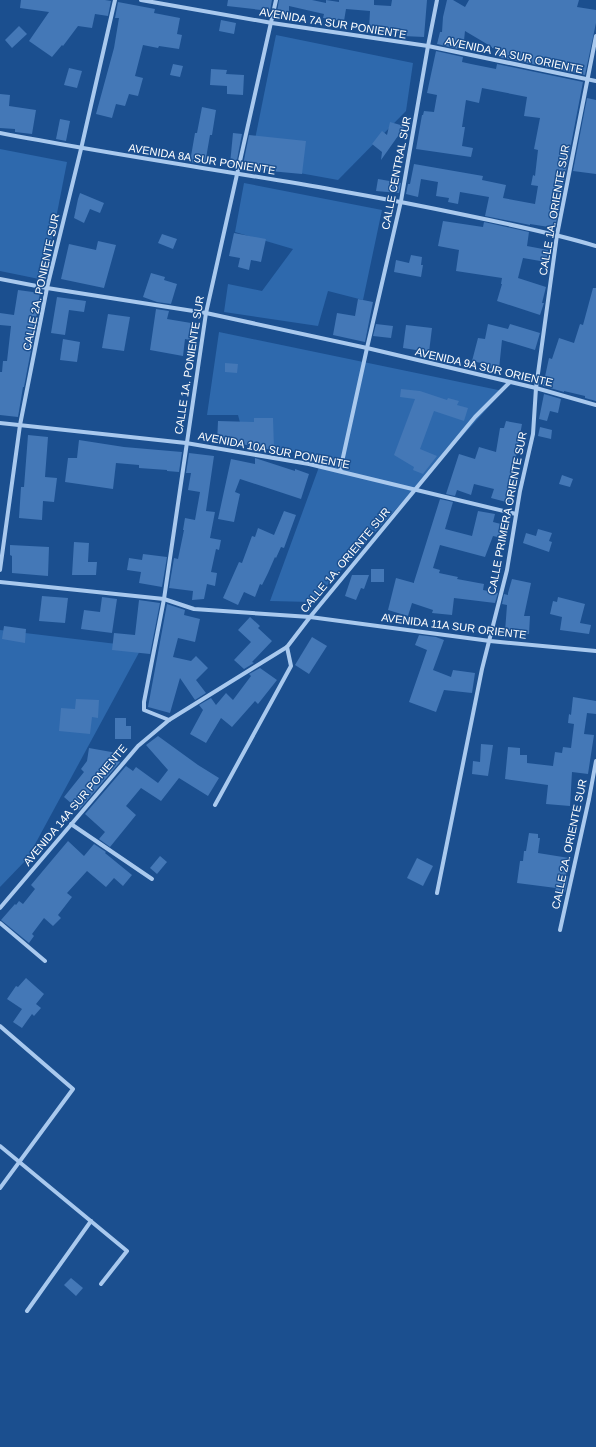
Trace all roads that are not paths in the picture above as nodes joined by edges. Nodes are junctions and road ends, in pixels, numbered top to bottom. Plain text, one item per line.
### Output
1 (115, 0) edge
2 (141, 0) edge
3 (276, 0) edge
4 (437, 0) edge
5 (272, 23) junction
6 (596, 36) edge
7 (428, 46) junction
8 (587, 79) junction
9 (596, 81) edge
10 (0, 133) edge
11 (81, 149) junction
12 (237, 174) junction
13 (401, 202) junction
14 (557, 235) junction
15 (596, 246) edge
16 (0, 279) edge
17 (47, 288) junction
18 (206, 313) junction
19 (367, 348) junction
20 (510, 382) junction
21 (536, 388) junction
22 (596, 405) edge
23 (0, 423) edge
24 (20, 425) junction
25 (186, 443) junction
26 (340, 471) junction
27 (417, 489) junction
28 (516, 514) junction
29 (0, 570) edge
30 (0, 582) edge
31 (164, 600) junction
32 (310, 617) junction
33 (490, 641) junction
34 (287, 647) junction
35 (596, 651) edge
36 (169, 720) junction
37 (596, 761) edge
38 (215, 805) dead end
39 (71, 824) junction
40 (152, 879) dead end
41 (437, 893) dead end
42 (0, 908) edge
43 (0, 923) edge
44 (560, 930) dead end
45 (45, 961) dead end
46 (0, 1026) edge
47 (0, 1146) edge
48 (20, 1161) junction
49 (0, 1188) edge
50 (91, 1221) junction
51 (101, 1284) dead end
52 (26, 1311) dead end

1 - 11 street, CALLE 2A. PONIENTE SUR
2 - 5 street, AVENIDA 7A SUR PONIENTE
3 - 5 street, CALLE 1A. PONIENTE SUR
4 - 7 street, CALLE CENTRAL SUR
5 - 7 street, AVENIDA 7A SUR PONIENTE
5 - 12 street, CALLE 1A. PONIENTE SUR
6 - 8 street, CALLE 1A. ORIENTE SUR
7 - 8 street, AVENIDA 7A SUR ORIENTE
7 - 13 street, CALLE CENTRAL SUR
8 - 9 street, AVENIDA 7A SUR ORIENTE
8 - 14 street, CALLE 1A. ORIENTE SUR
10 - 11 street, AVENIDA 8A SUR PONIENTE
11 - 12 street, AVENIDA 8A SUR PONIENTE
11 - 17 street, CALLE 2A. PONIENTE SUR
12 - 13 street, AVENIDA 8A SUR PONIENTE
12 - 18 street, CALLE 1A. PONIENTE SUR
13 - 14 street, AVENIDA 8A SUR PONIENTE
13 - 19 street, CALLE CENTRAL SUR
14 - 15 street, AVENIDA 8A SUR PONIENTE
14 - 21 street, CALLE 1A. ORIENTE SUR
16 - 17 street, AVENIDA 9A SUR ORIENTE
17 - 18 street, AVENIDA 9A SUR ORIENTE
17 - 24 street, CALLE 2A. PONIENTE SUR
18 - 19 street, AVENIDA 9A SUR ORIENTE
18 - 25 street, CALLE 1A. PONIENTE SUR
19 - 20 street, AVENIDA 9A SUR ORIENTE
19 - 26 street, CALLE CENTRAL SUR
20 - 21 street, AVENIDA 9A SUR ORIENTE
20 - 27 street, CALLE 1A. ORIENTE SUR
21 - 22 street, AVENIDA 9A SUR ORIENTE
21 - 28 street, CALLE PRIMERA ORIENTE SUR
23 - 24 street, AVENIDA 10A SUR PONIENTE
24 - 25 street, AVENIDA 10A SUR PONIENTE
24 - 29 street, CALLE 2A. PONIENTE SUR
25 - 26 street, AVENIDA 10A SUR PONIENTE
25 - 31 street, CALLE 1A. PONIENTE SUR
26 - 27 street, AVENIDA 10A SUR PONIENTE
27 - 28 street, AVENIDA 10A SUR PONIENTE
27 - 32 street, CALLE 1A. ORIENTE SUR
28 - 33 street, CALLE PRIMERA ORIENTE SUR
30 - 31 street, AVENIDA 11A SUR ORIENTE
31 - 32 street, AVENIDA 11A SUR ORIENTE
31 - 36 street, CALLE 1A. PONIENTE SUR
32 - 33 street, AVENIDA 11A SUR ORIENTE
32 - 34 street, CALLE 1A. ORIENTE SUR
33 - 35 street, AVENIDA 11A SUR ORIENTE
33 - 41 street, CALLE PRIMERA ORIENTE SUR
34 - 36 street, CALLE 1A. ORIENTE SUR
34 - 38 street
36 - 39 street, AVENIDA 14A SUR PONIENTE
37 - 44 street, CALLE 2A. ORIENTE SUR
39 - 40 street
39 - 42 street, AVENIDA 14A SUR PONIENTE
43 - 45 street
46 - 48 street
47 - 48 street
48 - 49 street
48 - 50 street
50 - 51 street
50 - 52 street

